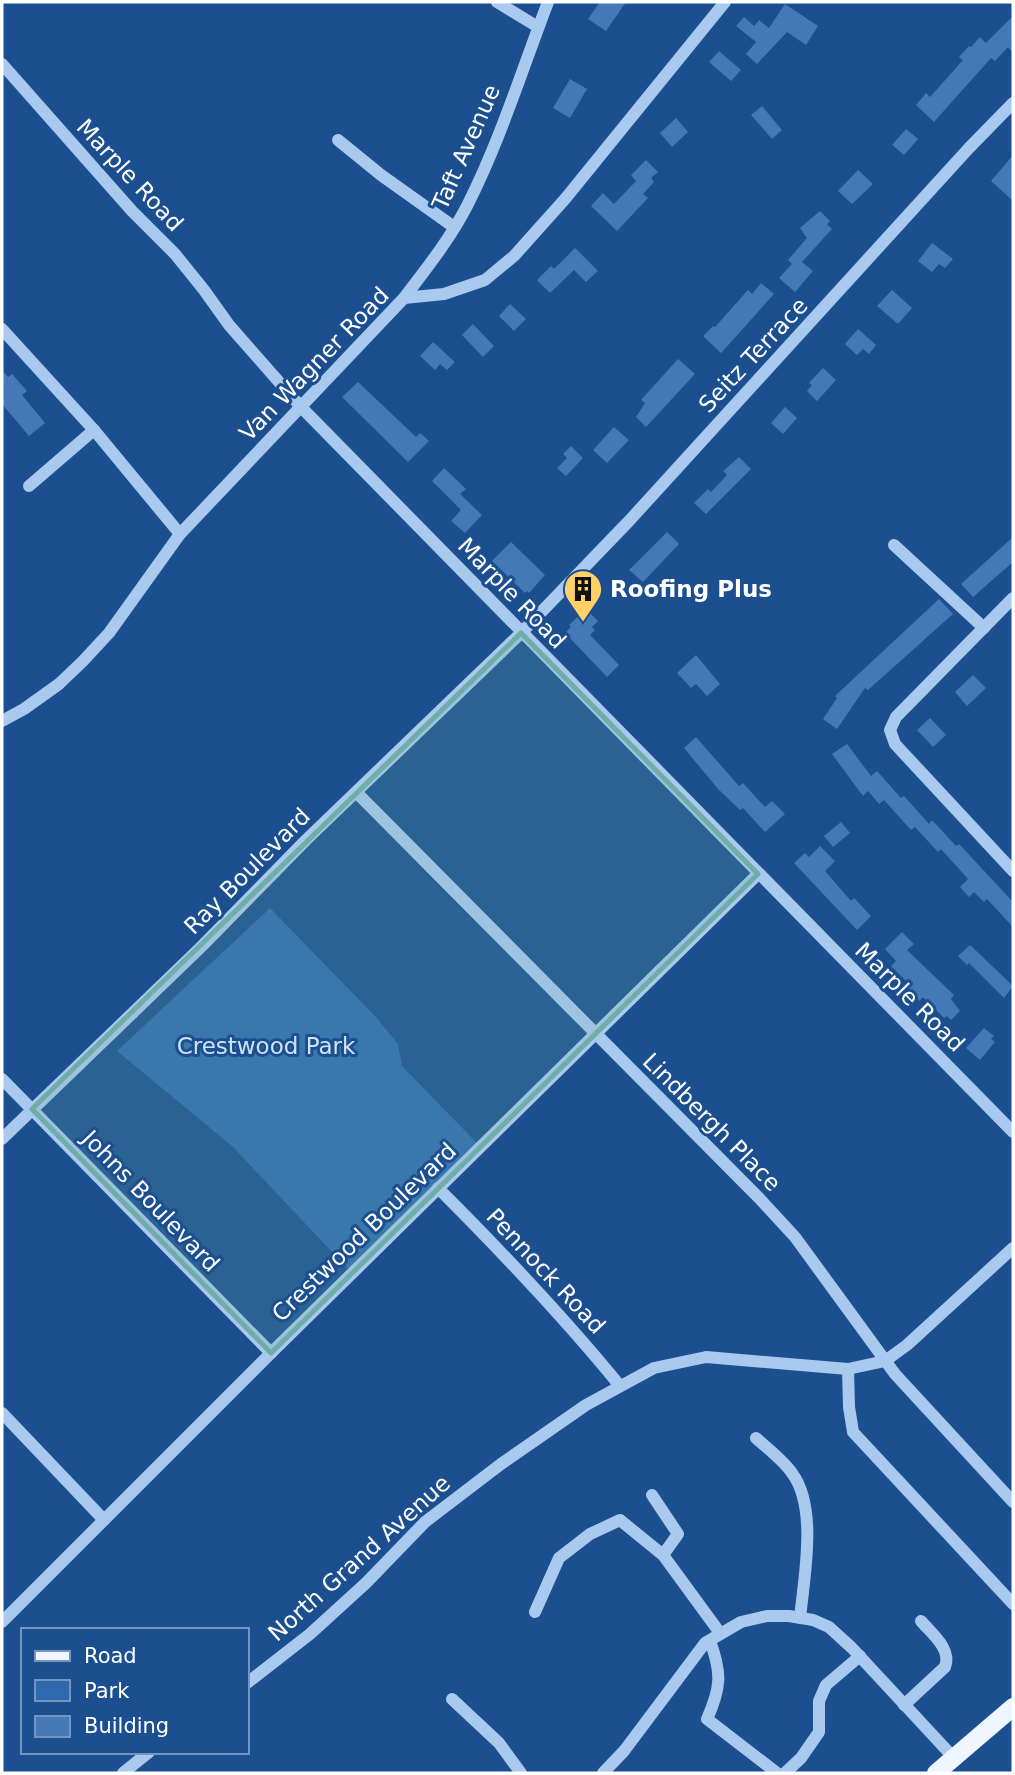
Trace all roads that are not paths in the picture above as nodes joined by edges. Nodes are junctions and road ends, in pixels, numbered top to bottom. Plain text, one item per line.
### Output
1 (497, 2) edge
2 (548, 2) edge
3 (725, 2) edge
4 (538, 27) junction
5 (2, 64) edge
6 (1013, 103) edge
7 (338, 140) dead end
8 (454, 227) junction
9 (404, 298) junction
10 (2, 328) edge
11 (301, 407) junction
12 (94, 430) junction
13 (29, 486) dead end
14 (180, 534) junction
15 (894, 545) dead end
16 (1013, 598) edge
17 (984, 628) junction
18 (521, 633) junction
19 (2, 721) edge
20 (357, 793) junction
21 (1013, 871) edge
22 (758, 874) junction
23 (596, 1033) junction
24 (2, 1079) edge
25 (32, 1109) junction
26 (1013, 1132) edge
27 (2, 1139) edge
28 (438, 1188) junction
29 (1013, 1248) edge
30 (271, 1353) junction
31 (885, 1361) junction
32 (848, 1369) junction
33 (620, 1387) junction
34 (2, 1413) edge
35 (756, 1438) dead end
36 (652, 1495) dead end
37 (1013, 1502) edge
38 (104, 1520) junction
39 (663, 1555) junction
40 (1013, 1605) edge
41 (535, 1612) dead end
42 (800, 1618) junction
43 (921, 1621) dead end
44 (2, 1622) edge
45 (715, 1637) junction
46 (860, 1656) junction
47 (248, 1682) edge
48 (452, 1699) dead end
49 (904, 1704) junction
50 (1013, 1707) edge
51 (146, 1754) edge
52 (954, 1758) junction
53 (122, 1773) edge
54 (522, 1773) edge
55 (603, 1773) edge
56 (776, 1773) edge
57 (785, 1773) edge
58 (936, 1773) edge

1 - 4 street
2 - 4 street, Taft Avenue
3 - 9 street, Van Wagner Road
4 - 8 street, Taft Avenue
5 - 11 street, Marple Road
6 - 18 street, Seitz Terrace
7 - 8 street
8 - 9 street, Taft Avenue
9 - 11 street, Van Wagner Road
10 - 12 street
11 - 14 street, Van Wagner Road
11 - 18 street, Marple Road
12 - 13 street
12 - 14 street
14 - 19 street, Van Wagner Road
15 - 17 street
16 - 17 street
17 - 21 street
18 - 20 street, Ray Boulevard
18 - 22 street, Marple Road
20 - 23 street, Lindbergh Place
20 - 25 street, Ray Boulevard
22 - 23 street, Crestwood Boulevard
22 - 26 street, Marple Road
23 - 28 street, Crestwood Boulevard
23 - 31 street, Lindbergh Place
24 - 25 street, Johns Boulevard
25 - 27 street, Ray Boulevard
25 - 30 street, Johns Boulevard
28 - 30 street, Crestwood Boulevard
28 - 33 street, Pennock Road
29 - 31 street, North Grand Avenue
30 - 38 street, Crestwood Boulevard
31 - 32 street, North Grand Avenue
31 - 37 street, Lindbergh Place
32 - 33 street, North Grand Avenue
32 - 40 street
33 - 47 street, North Grand Avenue
34 - 38 street
35 - 42 street
36 - 39 street
38 - 44 street, Crestwood Boulevard
39 - 41 street
39 - 45 street
42 - 45 street
42 - 46 street
43 - 49 street
45 - 55 street
45 - 56 street
46 - 49 street
46 - 57 street
48 - 54 street
49 - 52 street
50 - 52 main road
51 - 53 street
52 - 58 main road

